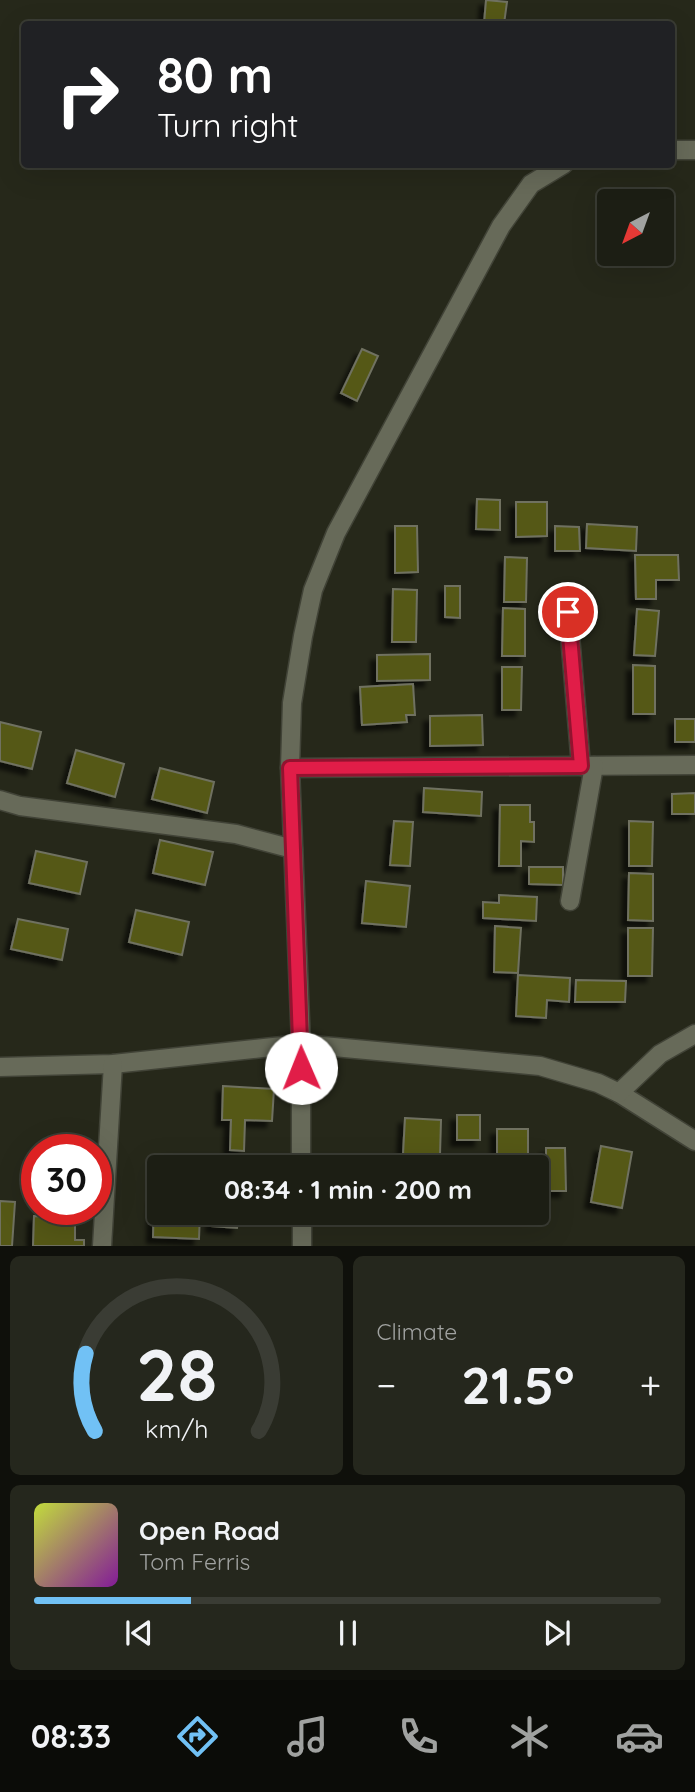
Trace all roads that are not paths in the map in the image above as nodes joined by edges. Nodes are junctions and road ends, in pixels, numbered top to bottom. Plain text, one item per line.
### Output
1 (675, 150) edge
2 (695, 150) edge
3 (557, 168) edge
4 (568, 612) dead end
5 (695, 765) edge
6 (587, 766) junction
7 (290, 768) junction
8 (0, 800) edge
9 (293, 849) junction
10 (570, 901) dead end
11 (695, 1034) edge
12 (301, 1044) junction
13 (113, 1063) junction
14 (0, 1068) edge
15 (619, 1093) junction
16 (695, 1141) edge
17 (301, 1155) edge
18 (302, 1225) edge
19 (102, 1246) edge
20 (302, 1246) edge

1 - 2 street
3 - 7 street
4 - 6 street
5 - 6 street
6 - 7 street
6 - 10 street
7 - 9 street
8 - 9 street
9 - 12 street
11 - 15 street
12 - 13 street
12 - 15 street
12 - 17 street
13 - 14 street
13 - 19 street
15 - 16 street
18 - 20 street

